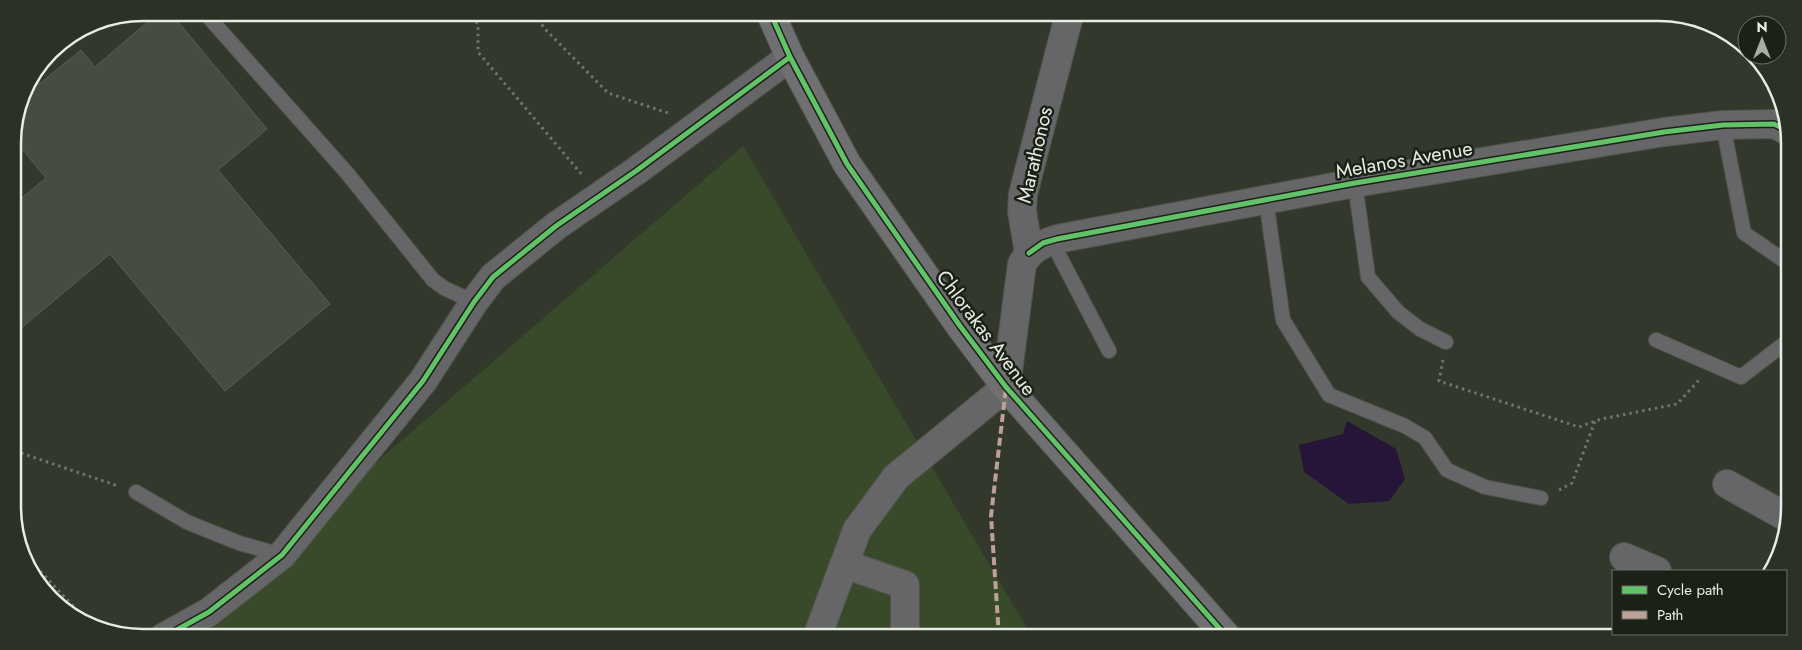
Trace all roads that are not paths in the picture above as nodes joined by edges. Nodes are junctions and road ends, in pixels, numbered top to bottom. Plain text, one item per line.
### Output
1 (212, 21) edge
2 (774, 21) edge
3 (1068, 21) edge
4 (790, 56) junction
5 (1723, 125) junction
6 (1780, 127) edge
7 (1355, 183) junction
8 (1266, 200) junction
9 (1040, 247) junction
10 (1781, 258) edge
11 (474, 302) junction
12 (1656, 340) dead end
13 (1446, 342) road end
14 (1781, 346) edge
15 (1109, 352) dead end
16 (1006, 388) junction
17 (1727, 484) dead end
18 (136, 492) road end
19 (1540, 498) road end
20 (1780, 514) edge
21 (282, 555) junction
22 (1624, 557) dead end
23 (844, 564) junction
24 (1654, 570) edge
25 (905, 628) edge
26 (1218, 628) edge
27 (180, 629) edge
28 (820, 629) edge

1 - 11 lane
2 - 4 main road, Chlorakas Avenue
3 - 9 street, Marathonos
4 - 11 street
4 - 16 main road, Chlorakas Avenue
5 - 6 street, Melanos Avenue
5 - 7 street, Melanos Avenue
5 - 10 lane
7 - 8 street, Melanos Avenue
7 - 13 lane
8 - 9 street, Melanos Avenue
8 - 19 lane
9 - 15 lane
9 - 16 street, Marathonos
11 - 21 street
12 - 14 lane
16 - 23 street
16 - 26 main road, Chlorakas Avenue
17 - 20 street
18 - 21 lane
21 - 27 street
22 - 24 street
23 - 25 street
23 - 28 street

